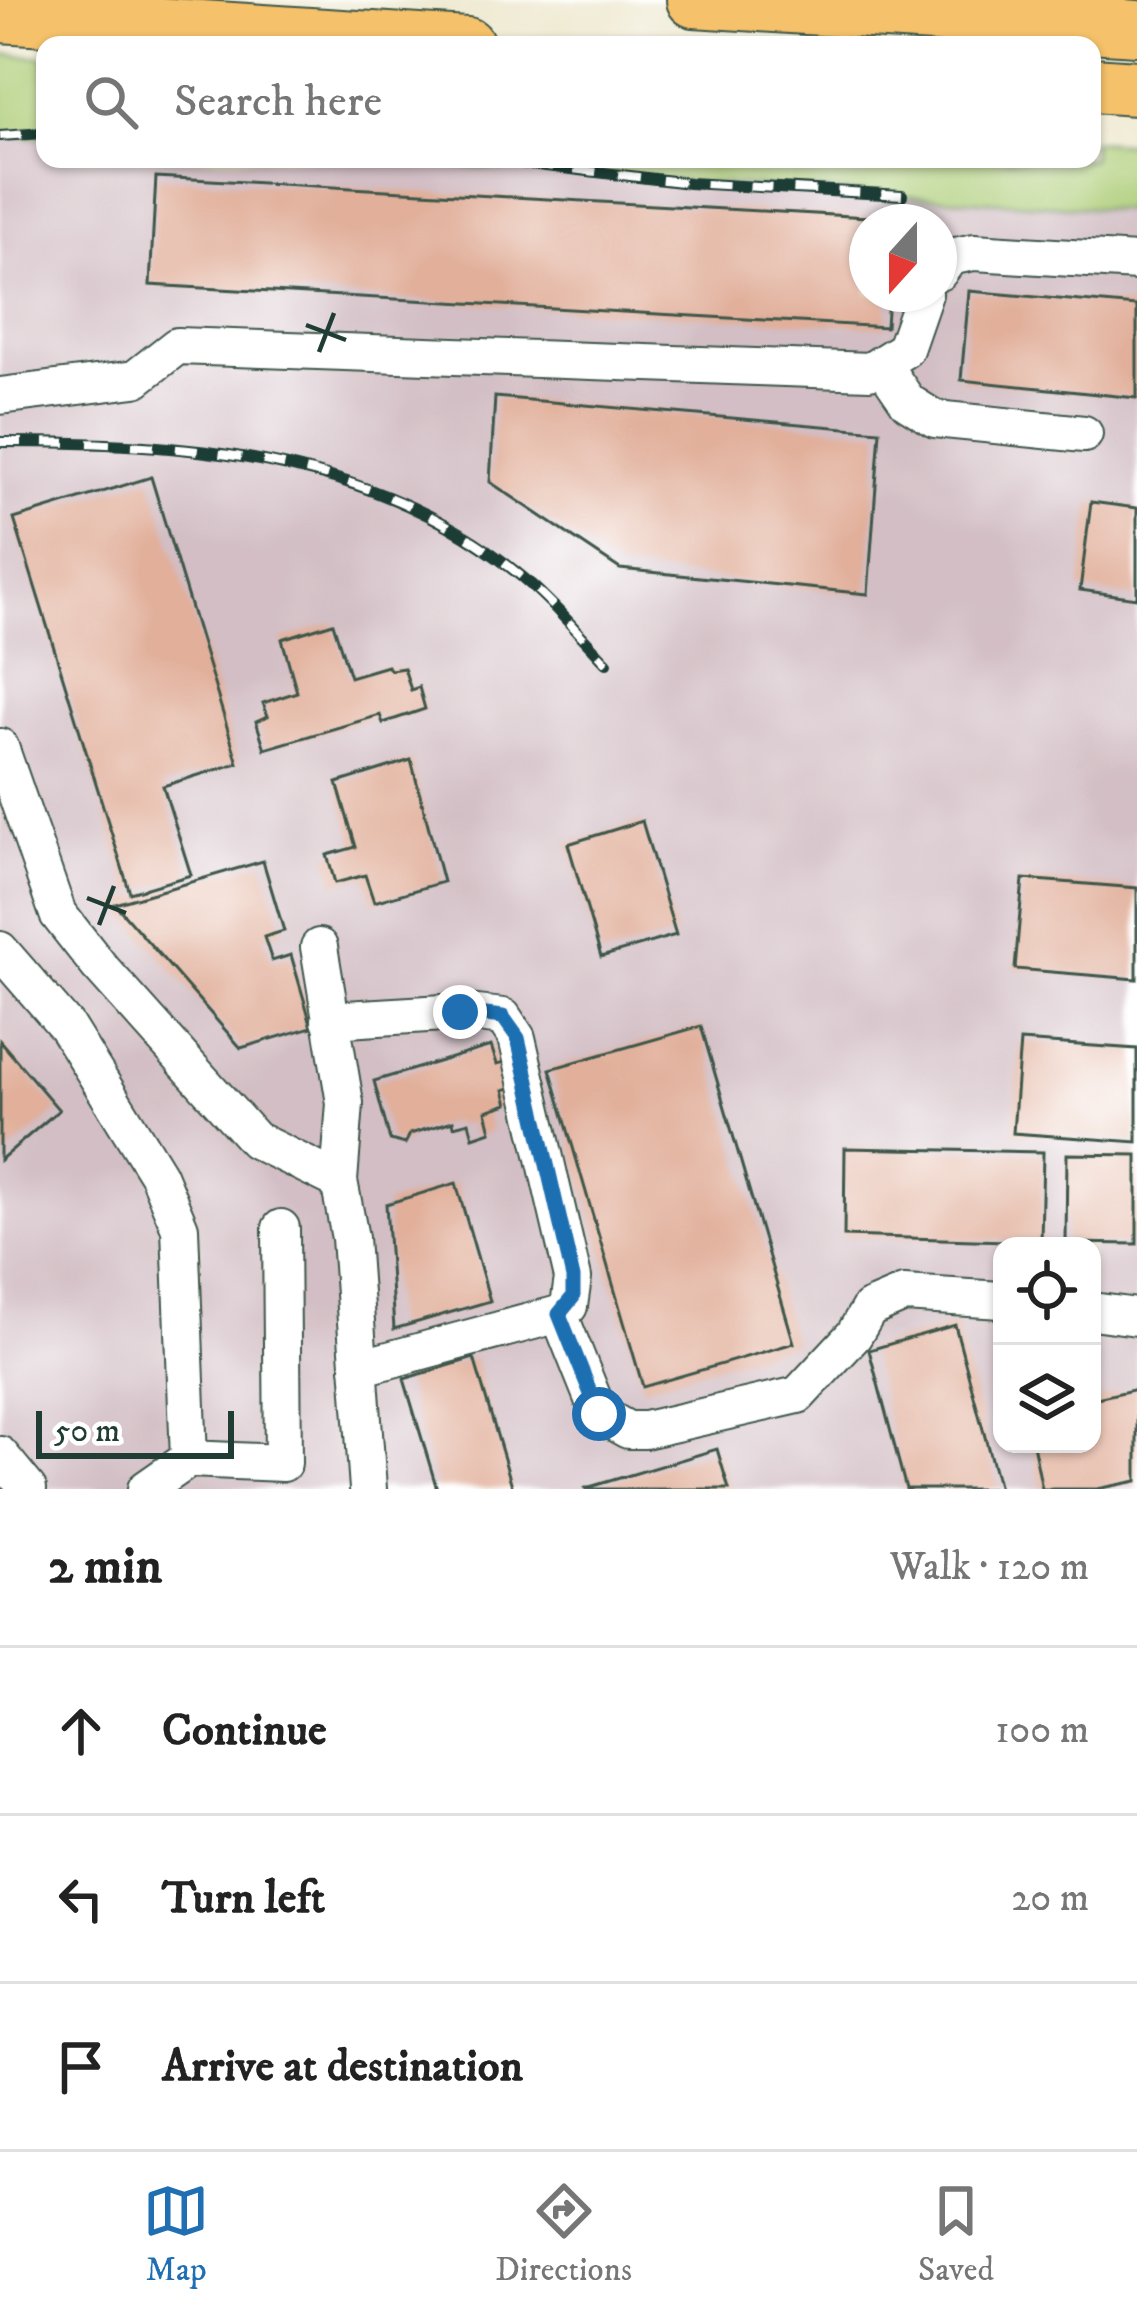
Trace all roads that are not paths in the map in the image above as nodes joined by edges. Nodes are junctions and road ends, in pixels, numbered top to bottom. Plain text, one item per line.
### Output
1 (694, 0) edge
2 (0, 15) edge
3 (1137, 28) edge
4 (327, 36) edge
5 (1101, 86) edge
6 (1137, 88) edge
7 (957, 256) edge
8 (1137, 262) edge
9 (918, 312) edge
10 (882, 364) junction
11 (0, 396) edge
12 (1084, 434) dead end
13 (0, 747) edge
14 (320, 947) dead end
15 (0, 950) edge
16 (330, 1020) junction
17 (339, 1180) junction
18 (281, 1228) dead end
19 (993, 1299) edge
20 (1101, 1312) edge
21 (559, 1314) junction
22 (1137, 1317) edge
23 (359, 1368) junction
24 (0, 1455) edge
25 (189, 1459) junction
26 (28, 1489) edge
27 (146, 1489) edge
28 (368, 1489) edge

1 - 3 highway
2 - 4 highway
5 - 6 highway
7 - 8 street
9 - 10 street
10 - 11 street
10 - 12 street
13 - 17 street
14 - 16 street
15 - 25 street
16 - 17 street
16 - 21 street
17 - 23 street
18 - 25 street
19 - 21 street
20 - 22 street
21 - 23 street
23 - 28 street
24 - 26 street
25 - 27 street

